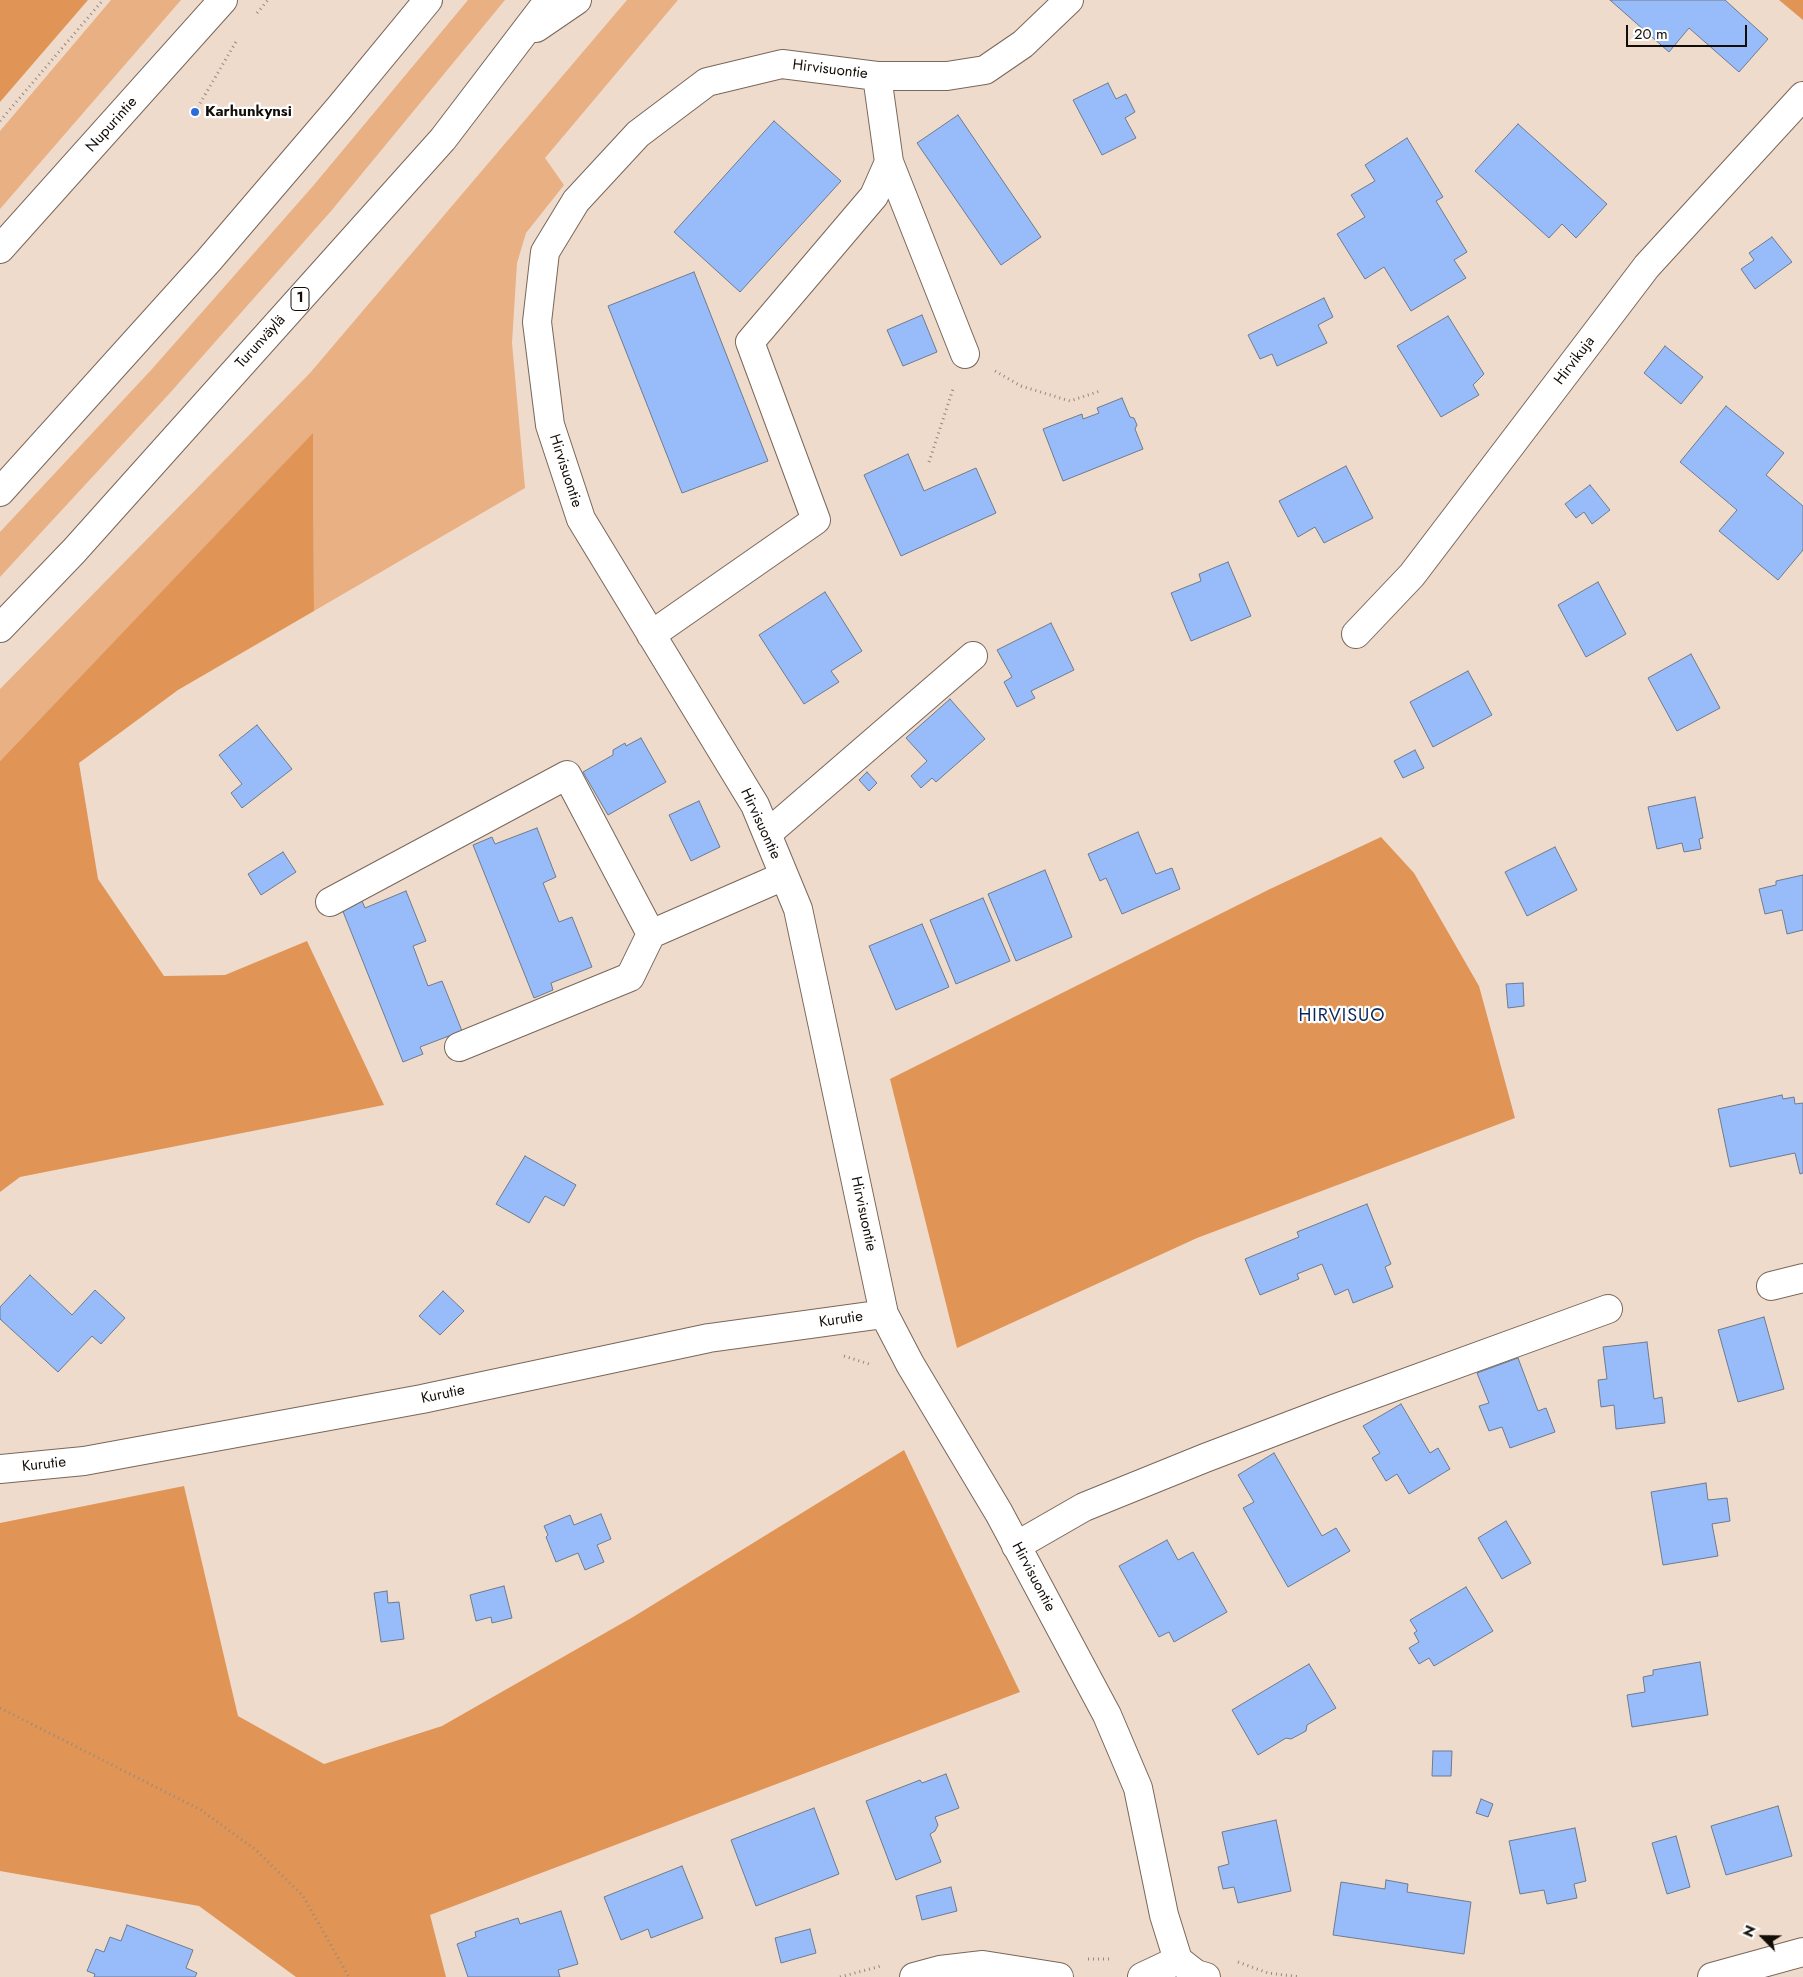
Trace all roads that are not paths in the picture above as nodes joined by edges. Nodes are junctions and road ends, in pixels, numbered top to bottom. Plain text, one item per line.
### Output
1 (223, 0) edge
2 (428, 0) edge
3 (549, 0) edge
4 (577, 0) edge
5 (1069, 0) edge
6 (518, 40) junction
7 (877, 76) junction
8 (1803, 96) edge
9 (889, 162) junction
10 (0, 248) edge
11 (965, 354) road end
12 (0, 492) edge
13 (0, 628) edge
14 (1356, 634) dead end
15 (651, 635) junction
16 (973, 656) dead end
17 (767, 834) junction
18 (784, 876) junction
19 (330, 902) dead end
20 (652, 934) junction
21 (459, 1047) dead end
22 (1803, 1278) edge
23 (1771, 1286) dead end
24 (1608, 1309) dead end
25 (884, 1314) junction
26 (0, 1469) edge
27 (1016, 1546) junction
28 (1803, 1952) edge
29 (1178, 1960) junction
30 (914, 1977) edge
31 (1060, 1977) edge
32 (1142, 1977) edge
33 (1206, 1977) edge
34 (1712, 1977) edge

1 - 10 main road, Nupurintie
2 - 12 main road
3 - 6 main road, Turunväylä / 1
4 - 6 main road
5 - 7 main road, Hirvisuontie
6 - 13 main road, Turunväylä / 1
7 - 9 main road
7 - 15 main road, Hirvisuontie
8 - 14 main road, Hirvikuja
9 - 11 main road
9 - 15 main road
15 - 17 main road, Hirvisuontie
16 - 17 main road
17 - 18 main road, Hirvisuontie
18 - 20 main road
18 - 25 main road, Hirvisuontie
19 - 20 main road
20 - 21 main road
22 - 23 main road
24 - 27 main road
25 - 26 main road, Kurutie
25 - 27 main road, Hirvisuontie
27 - 29 main road, Hirvisuontie
28 - 34 main road
29 - 32 main road
29 - 33 main road
30 - 31 main road

